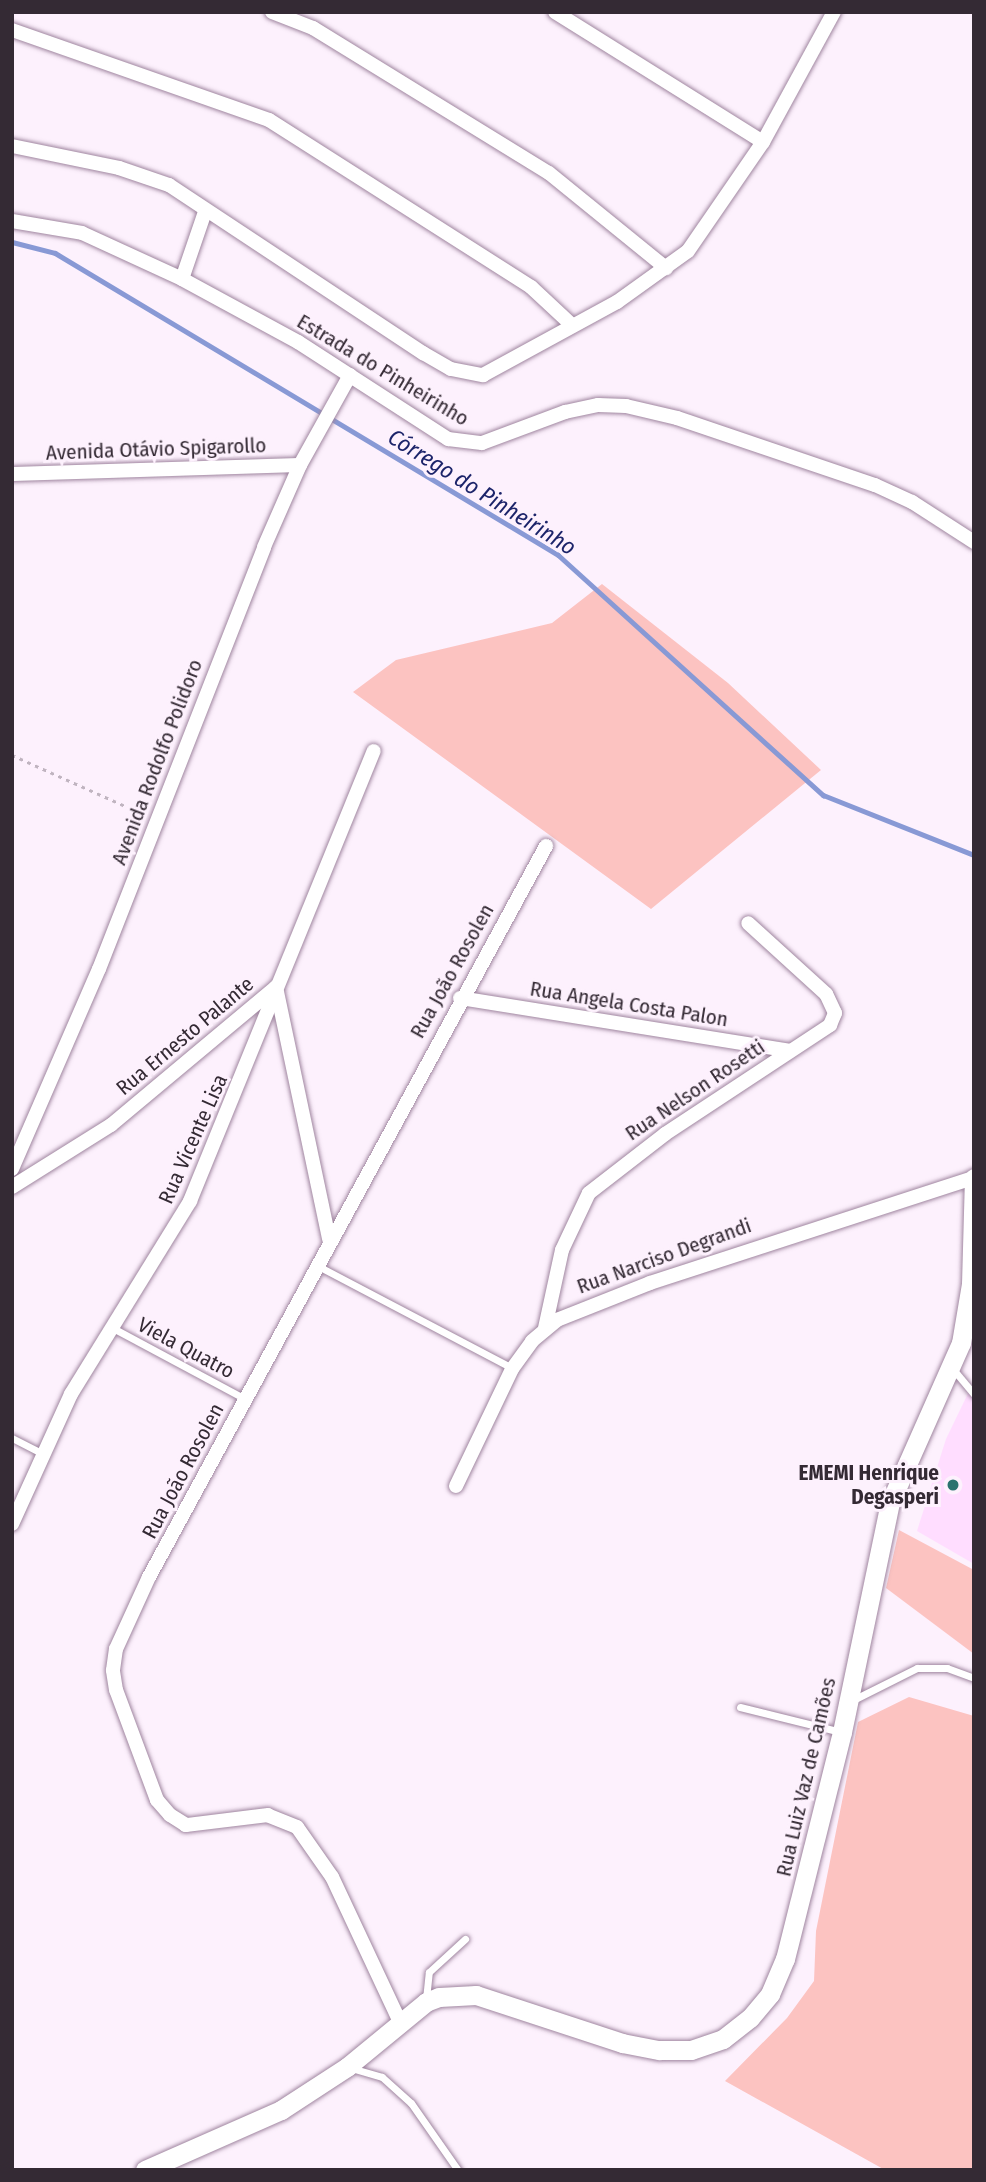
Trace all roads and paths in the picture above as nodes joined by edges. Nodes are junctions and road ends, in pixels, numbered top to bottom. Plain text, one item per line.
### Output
1 (272, 12) edge
2 (555, 12) edge
3 (830, 14) edge
4 (12, 30) edge
5 (762, 142) junction
6 (12, 146) edge
7 (205, 212) junction
8 (12, 221) edge
9 (666, 268) junction
10 (182, 279) junction
11 (573, 326) junction
12 (350, 375) junction
13 (300, 466) junction
14 (12, 474) edge
15 (974, 542) edge
16 (374, 751) dead end
17 (12, 755) edge
18 (156, 820) junction
19 (546, 846) dead end
20 (748, 923) dead end
21 (276, 987) junction
22 (460, 998) junction
23 (790, 1051) junction
24 (12, 1169) edge
25 (973, 1178) edge
26 (12, 1187) edge
27 (329, 1238) junction
28 (316, 1264) junction
29 (111, 1327) junction
30 (545, 1328) junction
31 (951, 1367) junction
32 (512, 1369) junction
33 (974, 1394) edge
34 (245, 1399) junction
35 (12, 1438) edge
36 (46, 1455) junction
37 (456, 1486) dead end
38 (12, 1524) edge
39 (974, 1678) edge
40 (849, 1702) junction
41 (740, 1707) dead end
42 (842, 1732) junction
43 (465, 1939) dead end
44 (426, 2002) junction
45 (400, 2022) junction
46 (347, 2067) junction
47 (145, 2170) edge
48 (458, 2170) edge

1 - 9 street
2 - 5 street
3 - 5 street
4 - 11 street
5 - 9 street
6 - 7 street
7 - 10 street
7 - 11 street
8 - 10 street, Estrada do Pinheirinho
9 - 11 street
10 - 12 street, Estrada do Pinheirinho
12 - 13 street, Avenida Rodolfo Polidoro
12 - 15 street, Estrada do Pinheirinho
13 - 14 street, Avenida Otávio Spigarollo
13 - 18 street, Avenida Rodolfo Polidoro
16 - 21 street, Rua Vicente Lisa
17 - 18 path
18 - 24 street, Avenida Rodolfo Polidoro
19 - 22 street, Rua João Rosolen
20 - 23 street, Rua Nelson Rosetti
21 - 26 street, Rua Ernesto Palante
21 - 27 street, Rua Ernesto Palante
21 - 29 street, Rua Vicente Lisa
22 - 23 street, Rua Angela Costa Palon
22 - 27 street, Rua João Rosolen
23 - 30 street, Rua Nelson Rosetti
25 - 30 street, Rua Narciso Degrandi
25 - 31 main road, Rua Luiz Vaz de Camões
27 - 28 street, Rua João Rosolen
28 - 32 lane
28 - 34 street, Rua João Rosolen
29 - 34 lane, Viela Quatro
29 - 36 street, Rua Vicente Lisa
30 - 32 street, Rua Narciso Degrandi
31 - 33 lane
31 - 40 main road, Rua Luiz Vaz de Camões
32 - 37 street, Rua Narciso Degrandi
34 - 45 street, Rua João Rosolen
35 - 36 lane
36 - 38 street, Rua Vicente Lisa
39 - 40 lane
40 - 42 main road, Rua Luiz Vaz de Camões
41 - 42 lane
42 - 44 main road, Rua Luiz Vaz de Camões
43 - 44 lane
44 - 45 main road, Rua Luiz Vaz de Camões
45 - 46 main road, Rua Luiz Vaz de Camões
46 - 47 main road, Rua Luiz Vaz de Camões
46 - 48 lane

